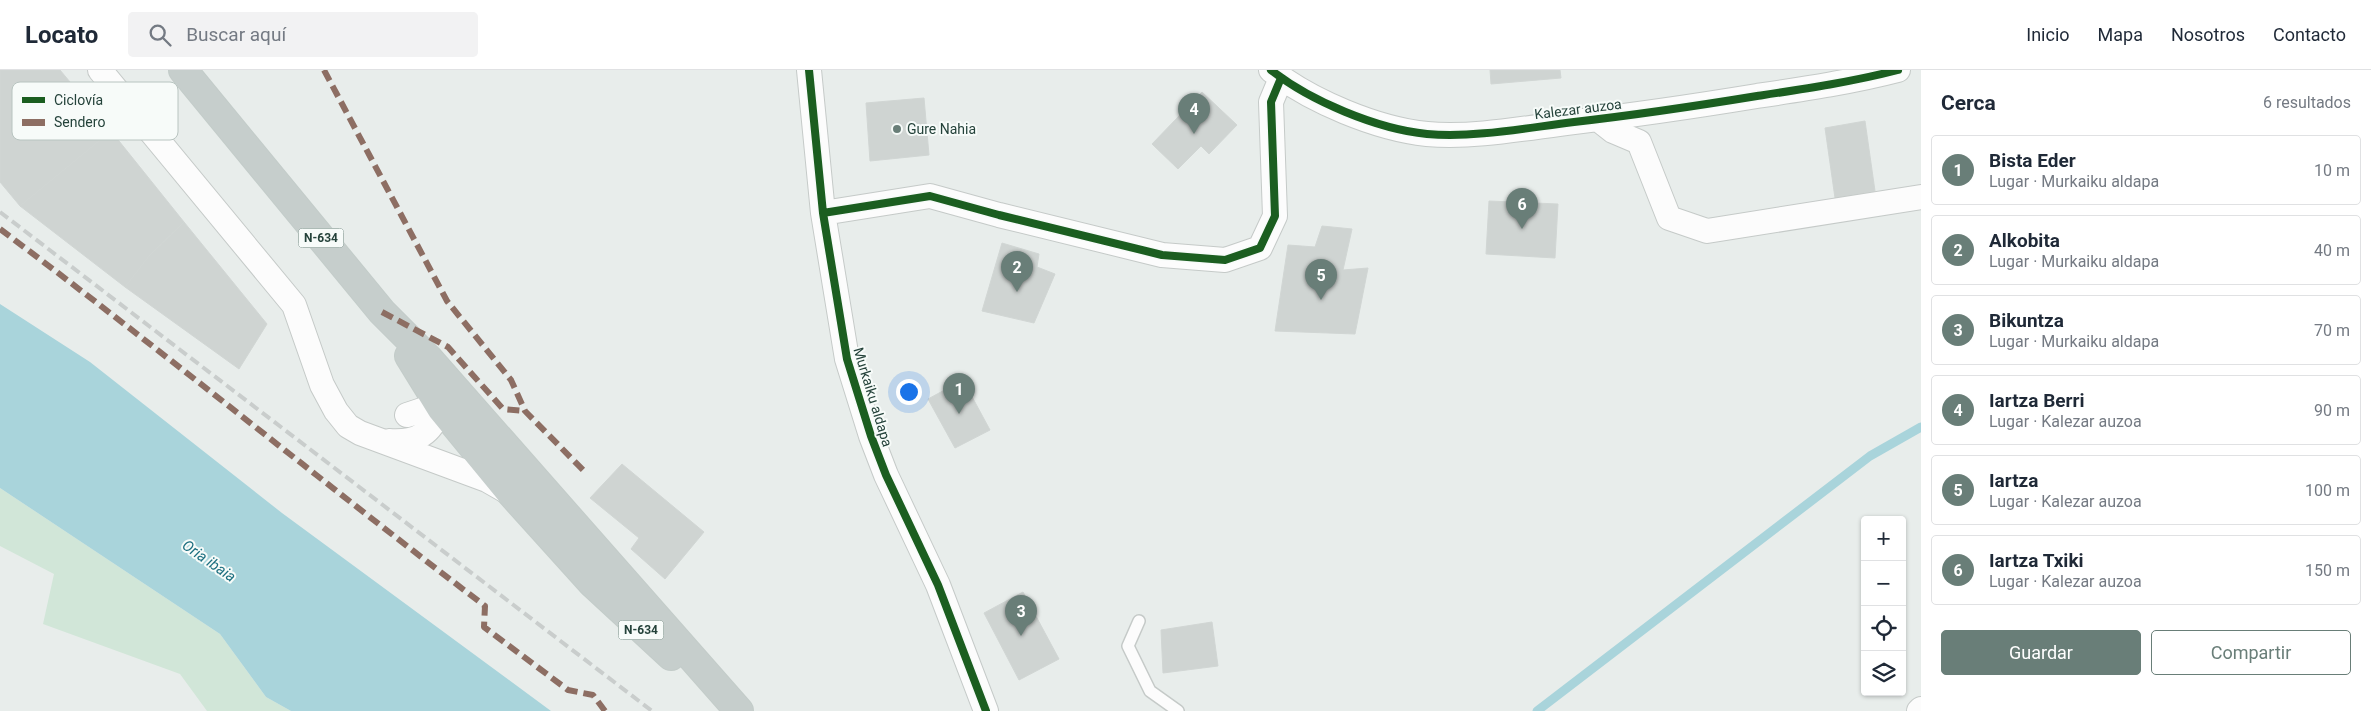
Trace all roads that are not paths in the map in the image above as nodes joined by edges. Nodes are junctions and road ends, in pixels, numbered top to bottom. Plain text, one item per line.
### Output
1 (100, 70) edge
2 (183, 70) edge
3 (809, 70) edge
4 (1898, 70) edge
5 (1276, 74) edge
6 (110, 82) edge
7 (1599, 120) junction
8 (158, 140) edge
9 (1921, 198) edge
10 (823, 213) junction
11 (422, 362) junction
12 (440, 408) junction
13 (407, 415) junction
14 (375, 438) junction
15 (531, 475) junction
16 (510, 492) junction
17 (1139, 620) dead end
18 (733, 711) edge
19 (738, 711) edge
20 (986, 711) edge
21 (1178, 711) edge

1 - 6 street
2 - 11 highway, N-634
3 - 10 street, Murkaiku aldapa
4 - 7 street, Kalezar auzoa
5 - 7 street, Kalezar auzoa
5 - 10 street
7 - 9 street, Kalezar auzoa
8 - 14 street
10 - 20 street, Murkaiku aldapa
11 - 12 highway, N-634
11 - 13 street
11 - 15 highway, N-634
12 - 13 street
12 - 14 street
12 - 15 highway, N-634
12 - 16 highway, N-634
13 - 14 street
14 - 16 street
15 - 19 highway, N-634
16 - 18 highway, N-634
17 - 21 lane

